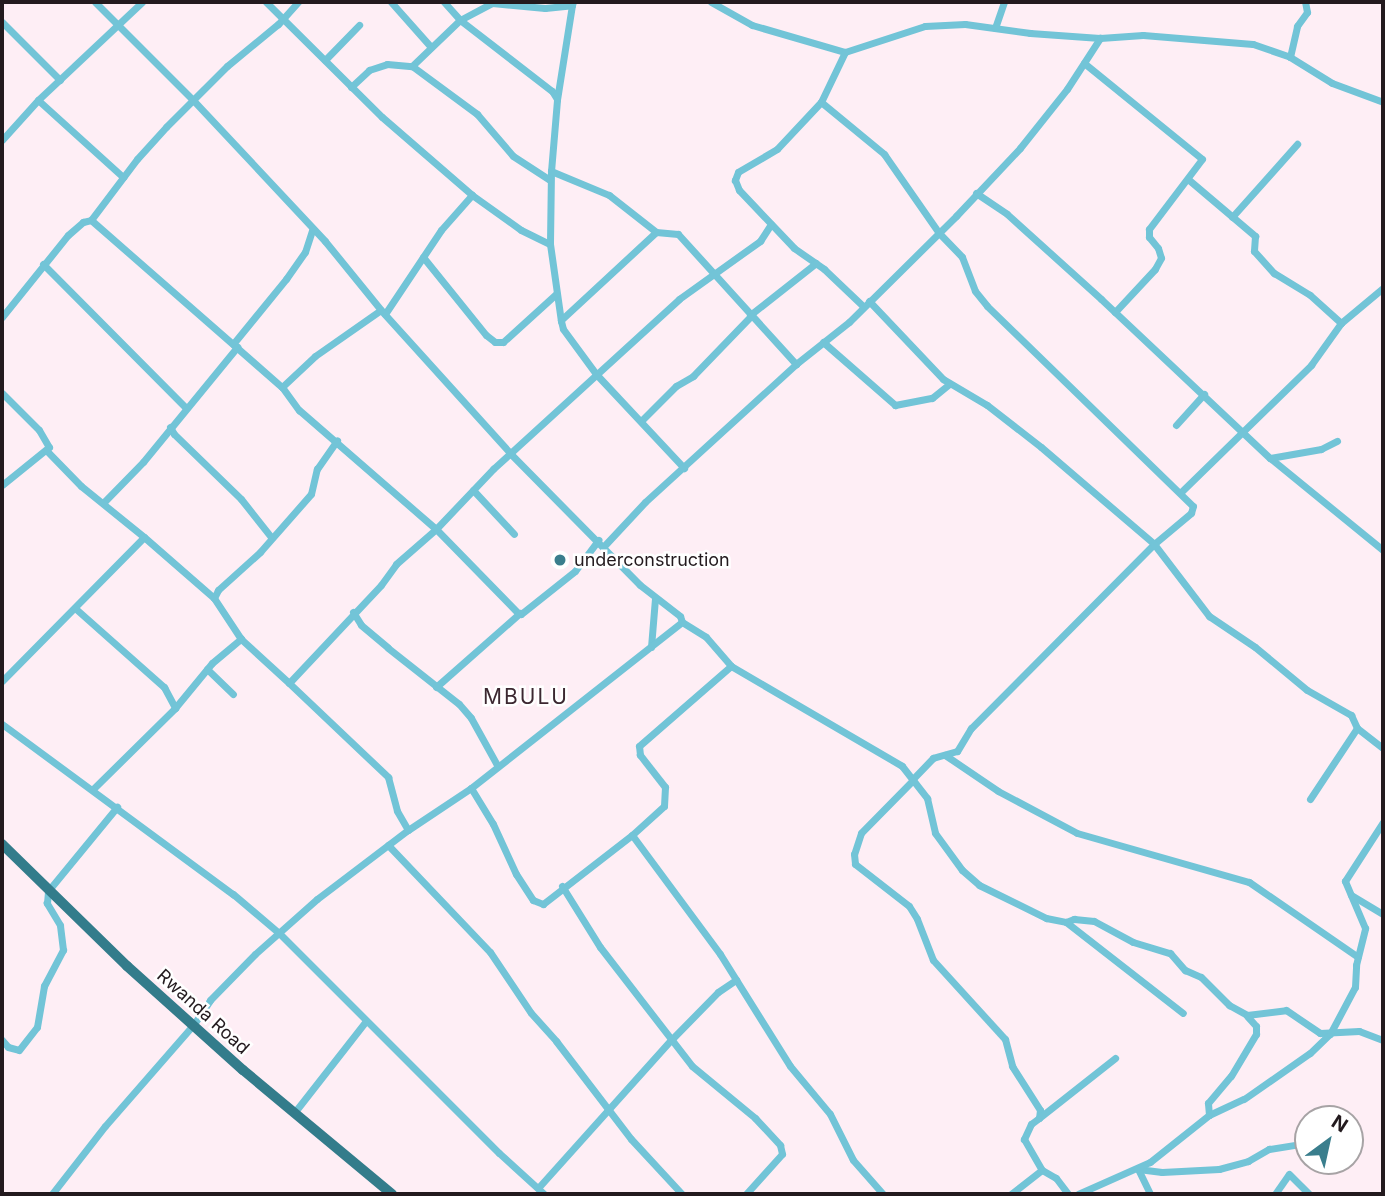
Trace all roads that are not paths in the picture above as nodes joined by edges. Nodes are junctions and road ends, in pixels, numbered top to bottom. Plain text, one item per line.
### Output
1 (95, 2) edge
2 (142, 2) edge
3 (266, 2) edge
4 (298, 2) edge
5 (391, 2) edge
6 (444, 2) edge
7 (711, 2) edge
8 (991, 2) edge
9 (1305, 2) edge
10 (573, 4) edge
11 (1002, 5) edge
12 (282, 20) junction
13 (460, 20) junction
14 (2, 22) edge
15 (359, 25) dead end
16 (118, 27) junction
17 (995, 29) junction
18 (1100, 38) junction
19 (430, 47) junction
20 (845, 52) junction
21 (1290, 57) junction
22 (325, 61) junction
23 (1084, 63) junction
24 (412, 66) junction
25 (60, 80) junction
26 (352, 87) junction
27 (38, 100) junction
28 (557, 100) junction
29 (194, 101) junction
30 (821, 102) junction
31 (1383, 102) edge
32 (2, 140) edge
33 (1297, 144) dead end
34 (551, 175) junction
35 (123, 177) junction
36 (1189, 180) junction
37 (976, 193) junction
38 (472, 195) junction
39 (1232, 217) junction
40 (91, 220) junction
41 (771, 224) junction
42 (312, 230) junction
43 (656, 232) junction
44 (939, 233) junction
45 (550, 244) junction
46 (423, 257) junction
47 (816, 263) junction
48 (43, 264) junction
49 (715, 273) junction
50 (1383, 288) edge
51 (556, 294) junction
52 (866, 303) junction
53 (383, 312) junction
54 (1115, 312) junction
55 (751, 315) junction
56 (2, 317) edge
57 (561, 321) junction
58 (1341, 323) junction
59 (823, 342) junction
60 (235, 345) junction
61 (796, 364) junction
62 (596, 374) junction
63 (949, 384) junction
64 (282, 387) junction
65 (1204, 394) junction
66 (3, 397) edge
67 (186, 408) junction
68 (642, 420) junction
69 (1176, 425) dead end
70 (170, 427) junction
71 (1242, 430) junction
72 (337, 440) junction
73 (1337, 441) dead end
74 (47, 451) junction
75 (511, 454) junction
76 (1270, 458) junction
77 (684, 468) junction
78 (2, 485) edge
79 (473, 490) junction
80 (1181, 492) junction
81 (104, 502) junction
82 (436, 529) junction
83 (514, 534) dead end
84 (144, 537) junction
85 (271, 537) junction
86 (598, 540) junction
87 (1154, 544) junction
88 (604, 546) junction
89 (1383, 550) edge
90 (214, 598) junction
91 (655, 598) junction
92 (76, 609) junction
93 (353, 612) junction
94 (520, 613) junction
95 (682, 621) junction
96 (241, 639) junction
97 (651, 647) junction
98 (731, 666) junction
99 (207, 669) junction
100 (2, 681) edge
101 (289, 683) junction
102 (436, 687) junction
103 (233, 694) dead end
104 (175, 708) junction
105 (2, 724) edge
106 (1357, 728) junction
107 (1383, 748) edge
108 (945, 755) junction
109 (497, 765) junction
110 (912, 780) junction
111 (471, 788) junction
112 (93, 789) junction
113 (1310, 799) dead end
114 (117, 807) junction
115 (1383, 822) edge
116 (408, 830) junction
117 (632, 835) junction
118 (2, 844) edge
119 (388, 845) junction
120 (562, 886) junction
121 (48, 891) junction
122 (1350, 894) junction
123 (1383, 914) edge
124 (1066, 922) junction
125 (279, 933) junction
126 (1358, 957) junction
127 (736, 980) junction
128 (1183, 1013) dead end
129 (1247, 1015) junction
130 (366, 1021) junction
131 (194, 1024) junction
132 (1330, 1034) junction
133 (2, 1040) edge
134 (671, 1040) junction
135 (1383, 1040) edge
136 (1115, 1058) dead end
137 (607, 1108) junction
138 (294, 1113) junction
139 (1209, 1115) junction
140 (1039, 1118) junction
141 (1294, 1145) edge
142 (1138, 1169) junction
143 (1042, 1170) junction
144 (541, 1191) edge
145 (52, 1194) edge
146 (392, 1194) edge
147 (682, 1194) edge
148 (746, 1194) edge
149 (883, 1194) edge
150 (1011, 1194) edge
151 (1068, 1194) edge
152 (1078, 1194) edge
153 (1150, 1194) edge
154 (1275, 1194) edge
155 (1309, 1194) edge

1 - 16 street
2 - 16 street
3 - 12 street
4 - 12 street
5 - 19 street
6 - 13 street
7 - 20 street
8 - 11 street
9 - 21 street
10 - 13 street
10 - 28 street
11 - 17 street
12 - 22 street
12 - 29 street
13 - 19 street
13 - 28 street
14 - 25 street
15 - 22 street
16 - 25 street
16 - 29 street
17 - 18 street
17 - 20 street
18 - 21 street
18 - 23 street
19 - 24 street
20 - 30 street
21 - 31 street
22 - 26 street
23 - 36 street
23 - 37 street
24 - 26 street
24 - 34 street
25 - 27 street
26 - 38 street
27 - 32 street
27 - 35 street
28 - 34 street
29 - 35 street
29 - 42 street
30 - 41 street
30 - 44 street
33 - 39 street
34 - 43 street
34 - 45 street
35 - 40 street
36 - 39 street
36 - 54 street
37 - 44 street
37 - 54 street
38 - 45 street
38 - 46 street
39 - 58 street
40 - 48 street
40 - 60 street
41 - 47 street
41 - 49 street
42 - 53 street
42 - 60 street
43 - 49 street
43 - 57 street
44 - 52 street
44 - 80 street
45 - 51 street
46 - 51 street
46 - 53 street
47 - 52 street
47 - 55 street
48 - 56 street
48 - 67 street
49 - 55 street
49 - 62 street
50 - 58 street
51 - 57 street
52 - 59 street
52 - 63 street
53 - 64 street
53 - 75 street
54 - 65 street
55 - 61 street
55 - 68 street
57 - 62 street
58 - 71 street
59 - 61 street
59 - 63 street
60 - 64 street
60 - 67 street
61 - 77 street
62 - 68 street
62 - 75 street
63 - 87 street
64 - 72 street
65 - 69 street
65 - 71 street
66 - 74 street
67 - 70 street
68 - 77 street
70 - 81 street
70 - 85 street
71 - 76 street
71 - 80 street
72 - 82 street
72 - 85 street
73 - 76 street
74 - 78 street
74 - 81 street
75 - 79 street
75 - 86 street
76 - 89 street
77 - 88 street
79 - 82 street
79 - 83 street
80 - 87 street
81 - 84 street
82 - 93 street
82 - 94 street
84 - 90 street
84 - 92 street
85 - 90 street
86 - 88 street
86 - 94 street
87 - 106 street
87 - 108 street
88 - 91 street
90 - 96 street
91 - 95 street
91 - 97 street
92 - 100 street
92 - 104 street
93 - 101 street
93 - 102 street
94 - 102 street
95 - 97 street
95 - 98 street
96 - 99 street
96 - 101 street
97 - 109 street
98 - 110 street
98 - 117 street
99 - 103 street
99 - 104 street
101 - 116 street
102 - 109 street
104 - 112 street
105 - 112 street
106 - 107 street
106 - 113 street
108 - 110 street
108 - 126 street
109 - 111 street
110 - 124 street
110 - 140 street
111 - 116 street
111 - 120 street
112 - 114 street
114 - 121 street
114 - 125 street
115 - 122 street
116 - 119 street
117 - 120 street
117 - 127 street
118 - 121 highway, Rwanda Road
119 - 125 street
119 - 137 street
120 - 134 street
121 - 131 highway, Rwanda Road
121 - 133 street
122 - 123 street
122 - 126 street
124 - 128 street
124 - 129 street
125 - 130 street
125 - 131 street
126 - 132 street
127 - 134 street
127 - 149 street
129 - 132 street
129 - 139 street
130 - 138 street
130 - 144 street
131 - 138 highway, Rwanda Road
131 - 145 street
132 - 135 street
132 - 139 street
134 - 137 street
134 - 148 street
136 - 140 street
137 - 144 street
137 - 147 street
138 - 146 highway, Rwanda Road
139 - 142 street
140 - 143 street
141 - 142 street
142 - 152 street
142 - 153 street
143 - 150 street
143 - 151 street
154 - 155 street

